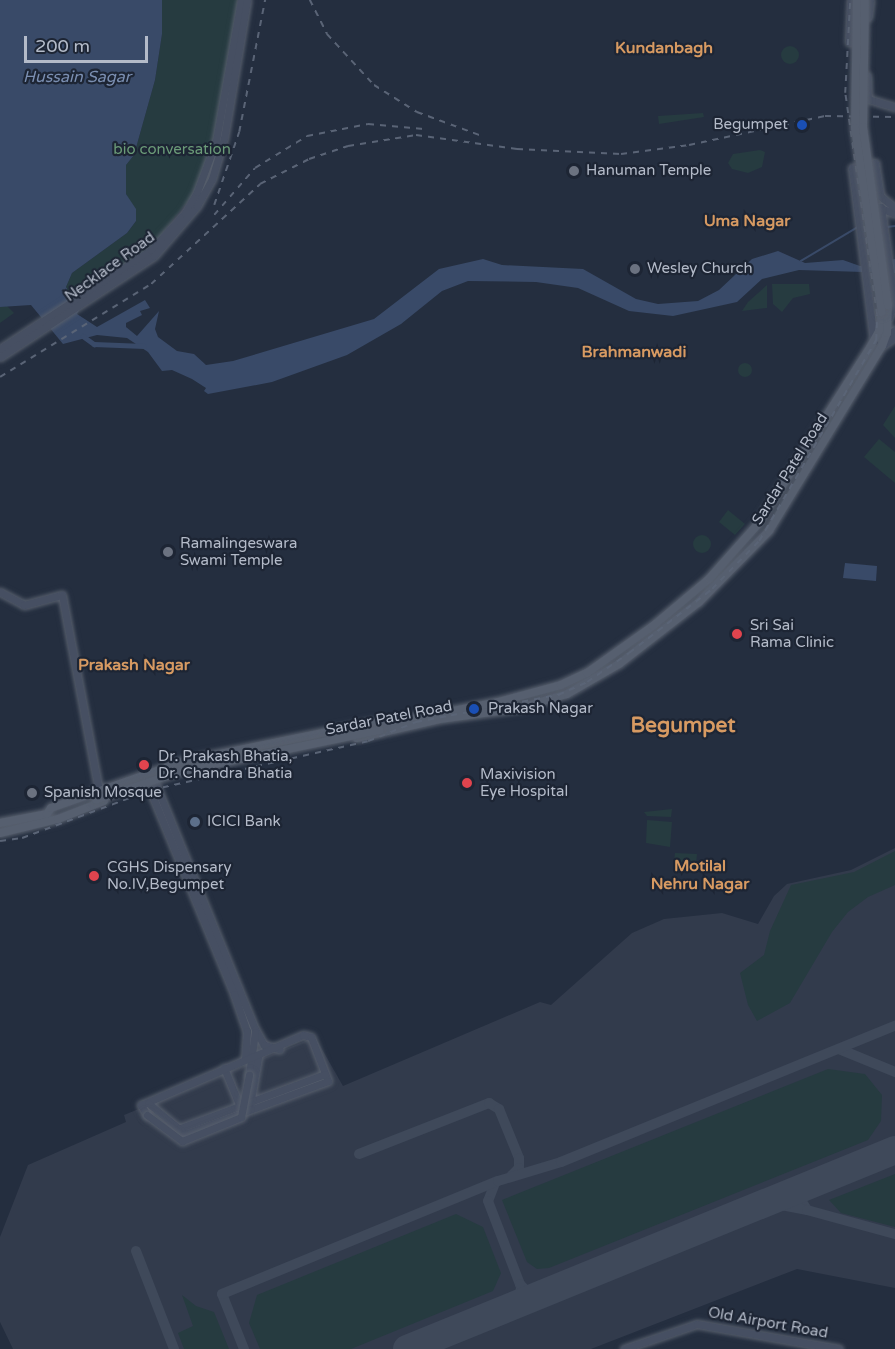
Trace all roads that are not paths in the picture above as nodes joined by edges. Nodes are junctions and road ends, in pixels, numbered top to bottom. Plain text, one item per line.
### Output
1 (241, 0) edge
2 (247, 0) edge
3 (851, 0) edge
4 (859, 0) edge
5 (868, 0) edge
6 (866, 42) junction
7 (865, 95) junction
8 (895, 107) edge
9 (881, 207) junction
10 (893, 210) edge
11 (859, 220) junction
12 (161, 244) junction
13 (889, 312) edge
14 (895, 330) edge
15 (30, 335) junction
16 (895, 337) edge
17 (874, 341) junction
18 (884, 342) junction
19 (0, 349) edge
20 (0, 357) edge
21 (0, 592) edge
22 (413, 725) junction
23 (381, 726) junction
24 (185, 761) junction
25 (146, 774) junction
26 (188, 774) junction
27 (152, 785) junction
28 (99, 791) junction
29 (133, 791) junction
30 (48, 817) junction
31 (172, 821) junction
32 (0, 823) edge
33 (164, 824) junction
34 (0, 833) edge
35 (209, 906) junction
36 (201, 910) junction
37 (238, 992) junction
38 (251, 1025) junction
39 (279, 1049) junction
40 (252, 1059) junction
41 (224, 1068) junction
42 (325, 1074) junction
43 (250, 1103) junction
44 (145, 1104) junction
45 (237, 1107) junction
46 (178, 1129) junction
47 (624, 1349) edge
48 (839, 1349) edge

1 - 12 street, Necklace Road
2 - 12 street, Necklace Road
3 - 6 street
4 - 7 main road, bridge
4 - 13 main road, bridge
5 - 6 street
5 - 7 main road, bridge
6 - 7 street
7 - 8 street
7 - 13 main road, bridge
9 - 10 street
9 - 11 street
9 - 13 street
10 - 11 street
11 - 17 street
12 - 15 street, Necklace Road
13 - 17 main road, Sardar Patel Road
13 - 18 main road
14 - 18 street
15 - 19 street, Necklace Road
15 - 20 street, Necklace Road
16 - 18 street
17 - 23 main road, Sardar Patel Road
18 - 22 main road, Sardar Patel Road
21 - 28 street
22 - 23 main road
22 - 26 main road, Sardar Patel Road
23 - 24 main road, Sardar Patel Road
23 - 30 main road, bridge
24 - 25 main road, Sardar Patel Road
24 - 26 main road
25 - 28 main road, Sardar Patel Road
25 - 29 main road
26 - 27 main road, Sardar Patel Road
27 - 29 main road, Sardar Patel Road
27 - 31 street
27 - 33 street
28 - 30 main road, Sardar Patel Road
29 - 30 main road, Sardar Patel Road
30 - 32 main road, Sardar Patel Road
30 - 34 main road, Sardar Patel Road
31 - 33 street
31 - 35 street
33 - 36 street
35 - 36 street
35 - 37 street
36 - 37 street
37 - 38 street
38 - 39 street
38 - 40 street
38 - 40 street
39 - 40 street
39 - 42 street
40 - 41 street
40 - 43 street
40 - 44 street, bridge
41 - 44 street
41 - 45 street
42 - 43 street
42 - 46 street
43 - 45 street
44 - 46 street
45 - 46 street
47 - 48 street, Old Airport Road

